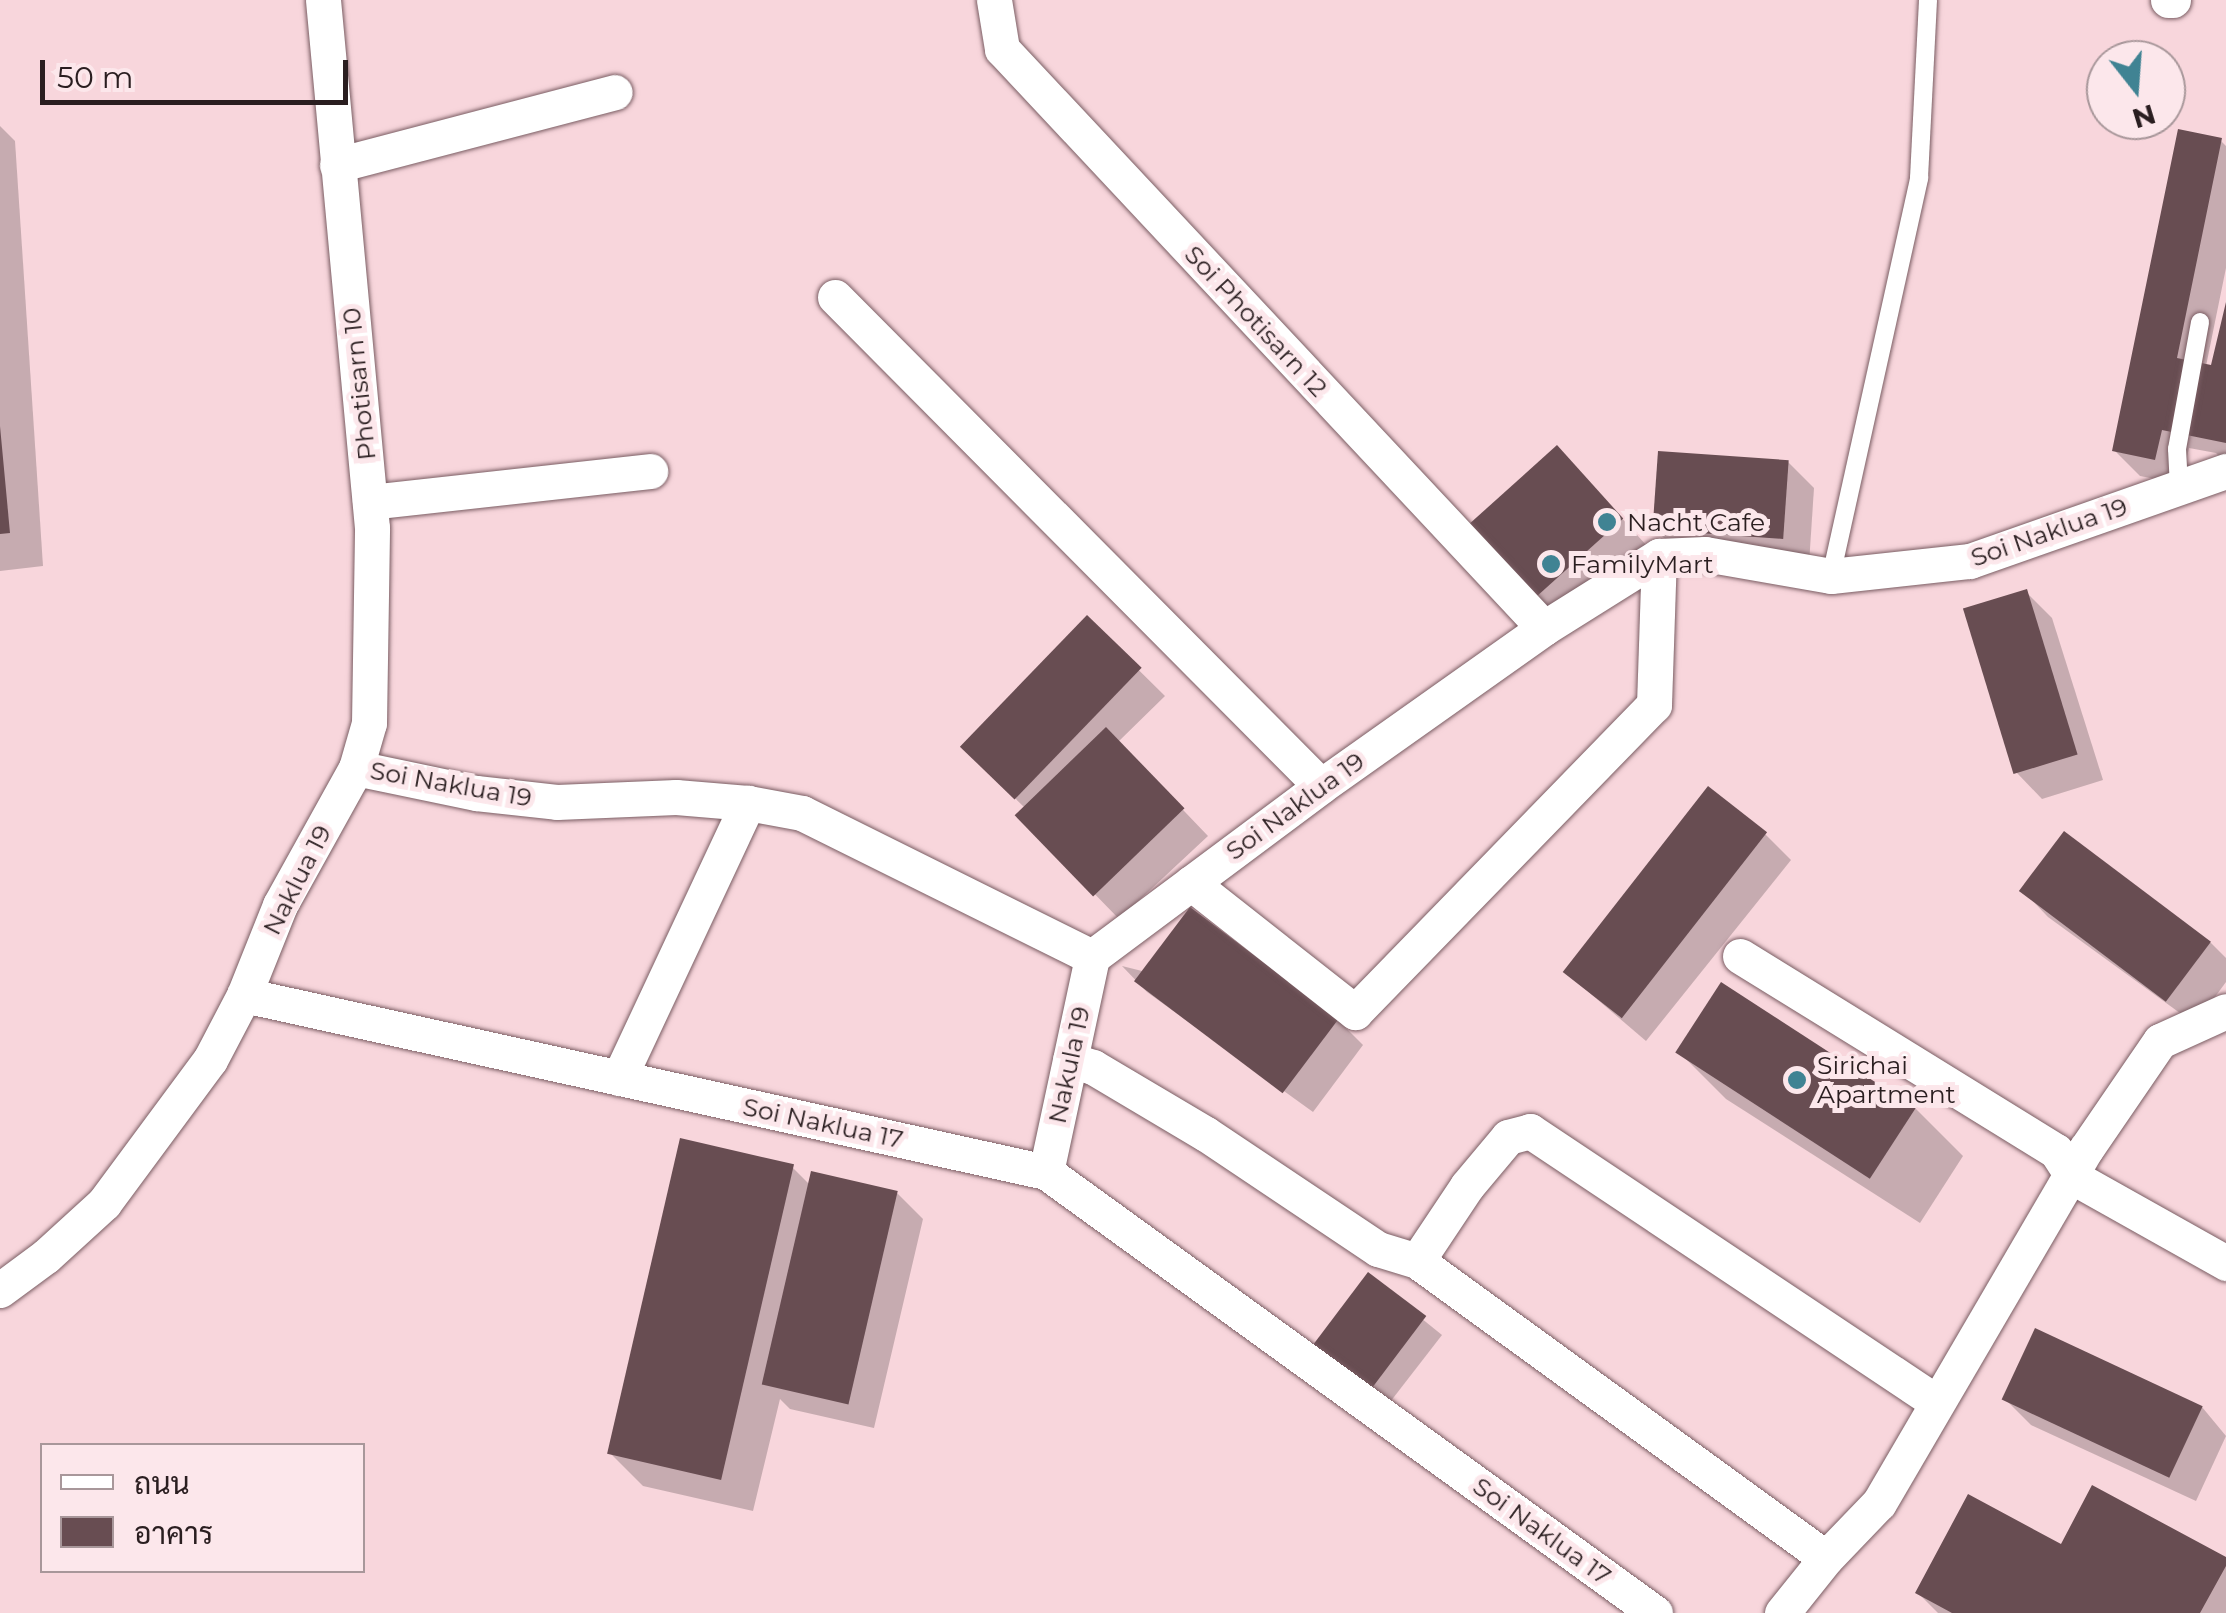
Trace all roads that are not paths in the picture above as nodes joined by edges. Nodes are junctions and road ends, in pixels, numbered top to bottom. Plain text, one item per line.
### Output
1 (322, 0) edge
2 (994, 0) edge
3 (1928, 0) edge
4 (615, 92) dead end
5 (337, 164) junction
6 (836, 297) dead end
7 (2200, 322) dead end
8 (650, 471) dead end
9 (2226, 472) edge
10 (2179, 487) junction
11 (370, 502) junction
12 (1659, 556) junction
13 (1831, 576) junction
14 (1544, 628) junction
15 (356, 768) junction
16 (1321, 786) junction
17 (748, 802) junction
18 (1191, 883) junction
19 (1740, 956) dead end
20 (1092, 957) junction
21 (244, 995) junction
22 (2226, 1011) edge
23 (1070, 1060) junction
24 (620, 1078) junction
25 (1046, 1172) junction
26 (2073, 1177) junction
27 (1417, 1262) junction
28 (2226, 1263) edge
29 (0, 1290) edge
30 (1936, 1402) junction
31 (1826, 1558) junction
32 (1655, 1613) edge
33 (1782, 1613) edge

1 - 5 street, Photisarn 10
2 - 14 street, Soi Photisarn 12
3 - 13 lane
4 - 5 street
5 - 11 street, Photisarn 10
6 - 16 street
7 - 10 lane
8 - 11 street
9 - 10 street, Soi Naklua 19
10 - 13 street, Soi Naklua 19
11 - 15 street, Photisarn 10
12 - 13 street, Soi Naklua 19
12 - 14 street, Soi Naklua 19
12 - 18 street
14 - 16 street, Soi Naklua 19
15 - 17 street, Soi Naklua 19
15 - 21 street, Naklua 19
16 - 18 street, Soi Naklua 19
17 - 20 street, Soi Naklua 19
17 - 24 street
18 - 20 street, Soi Naklua 19
19 - 26 street
20 - 23 street, Nakula 19
21 - 24 street, Soi Naklua 17
21 - 29 street
22 - 26 street
23 - 25 street, Nakula 19
23 - 27 street
24 - 25 street, Soi Naklua 17
25 - 32 street, Soi Naklua 17
26 - 28 street
26 - 30 street
27 - 30 street
27 - 31 street
30 - 31 street
31 - 33 street

